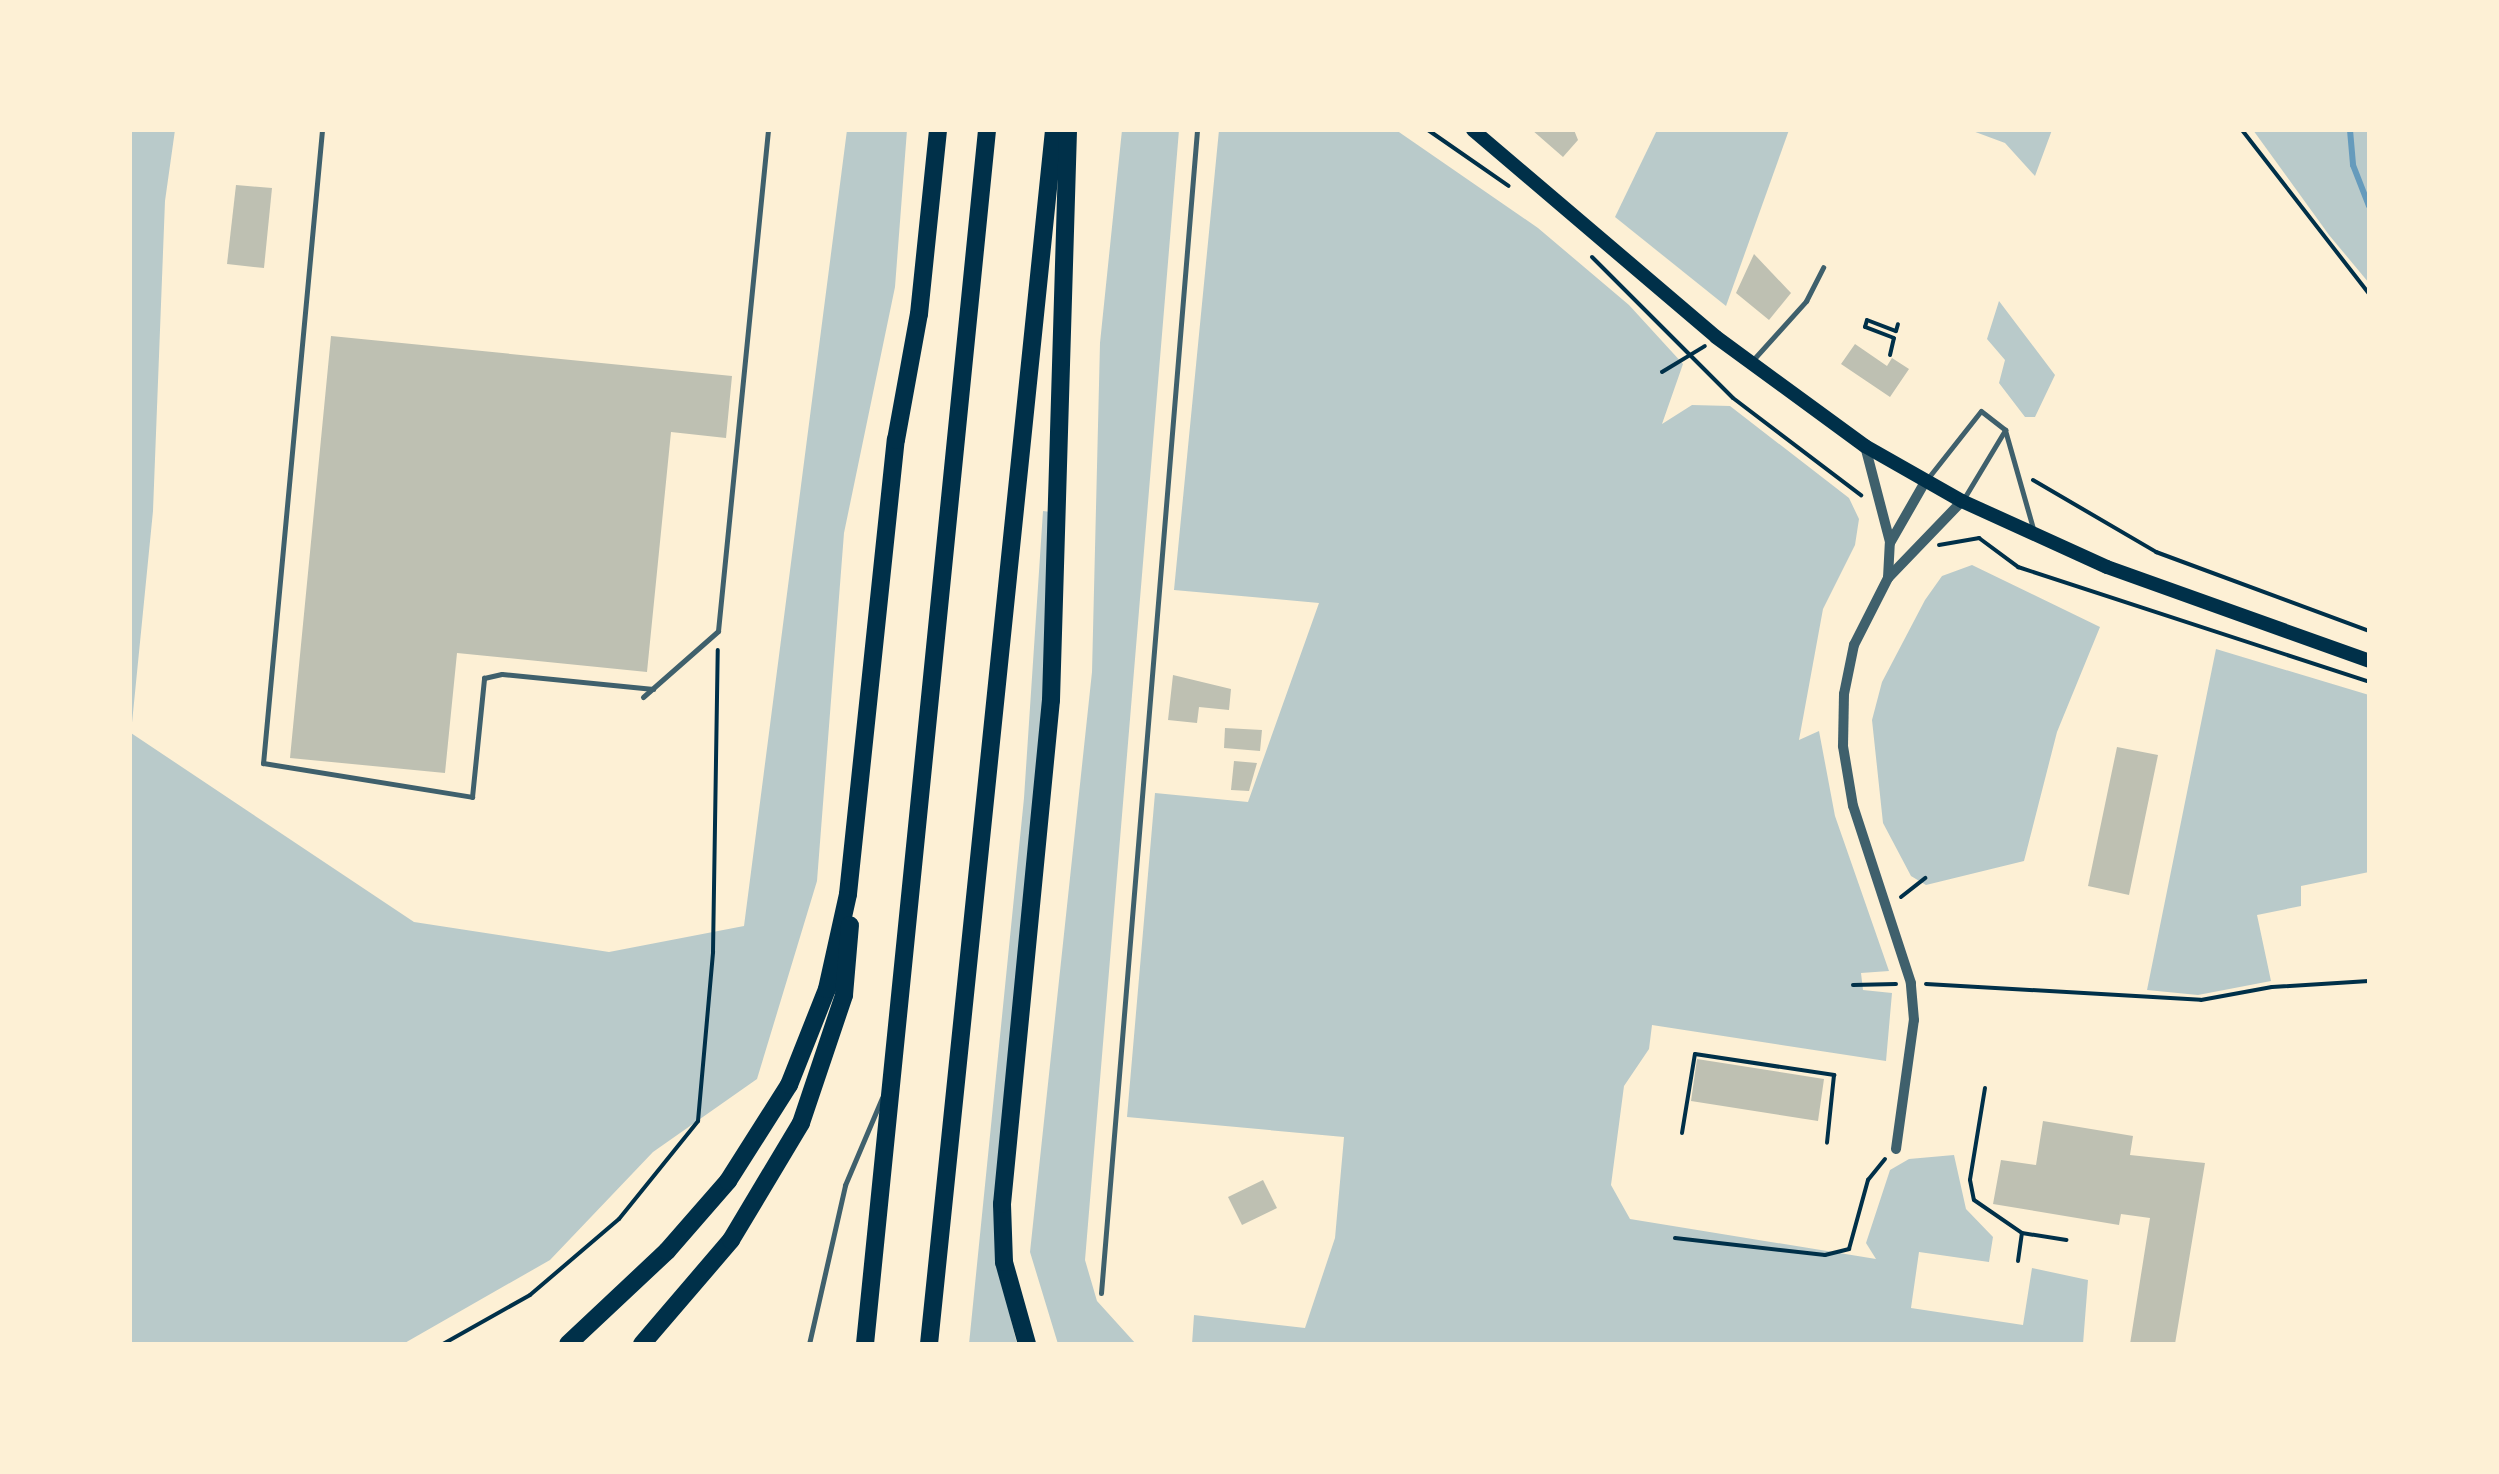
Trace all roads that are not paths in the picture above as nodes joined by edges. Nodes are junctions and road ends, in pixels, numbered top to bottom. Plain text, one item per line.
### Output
1 (322, 130) edge
2 (768, 130) edge
3 (938, 130) edge
4 (986, 130) edge
5 (1054, 130) edge
6 (1068, 130) edge
7 (1197, 130) edge
8 (1473, 130) edge
9 (1823, 267) dead end
10 (1750, 364) junction
11 (2005, 430) junction
12 (1864, 446) junction
13 (1925, 482) junction
14 (1962, 501) junction
15 (2036, 536) junction
16 (1890, 542) junction
17 (1888, 578) junction
18 (2369, 661) edge
19 (653, 689) junction
20 (644, 697) dead end
21 (848, 894) junction
22 (895, 1067) junction
23 (1896, 1150) road end
24 (1102, 1292) dead end
25 (568, 1344) edge
26 (642, 1344) edge
27 (702, 1344) edge
28 (755, 1344) edge
29 (808, 1344) edge
30 (866, 1344) edge
31 (930, 1344) edge
32 (1027, 1344) edge

1 - 19 lane
2 - 19 lane
3 - 21 highway
4 - 22 highway
5 - 31 highway
6 - 32 highway
7 - 24 lane
8 - 10 main road
9 - 10 lane
10 - 12 main road
11 - 13 lane
11 - 14 lane
11 - 15 lane
12 - 13 main road
12 - 16 street
13 - 14 main road
13 - 16 street
14 - 15 main road
14 - 17 street
15 - 18 main road
16 - 17 street
17 - 23 street
19 - 20 lane
21 - 25 highway
21 - 26 highway
22 - 29 lane
22 - 30 highway
27 - 28 lane

